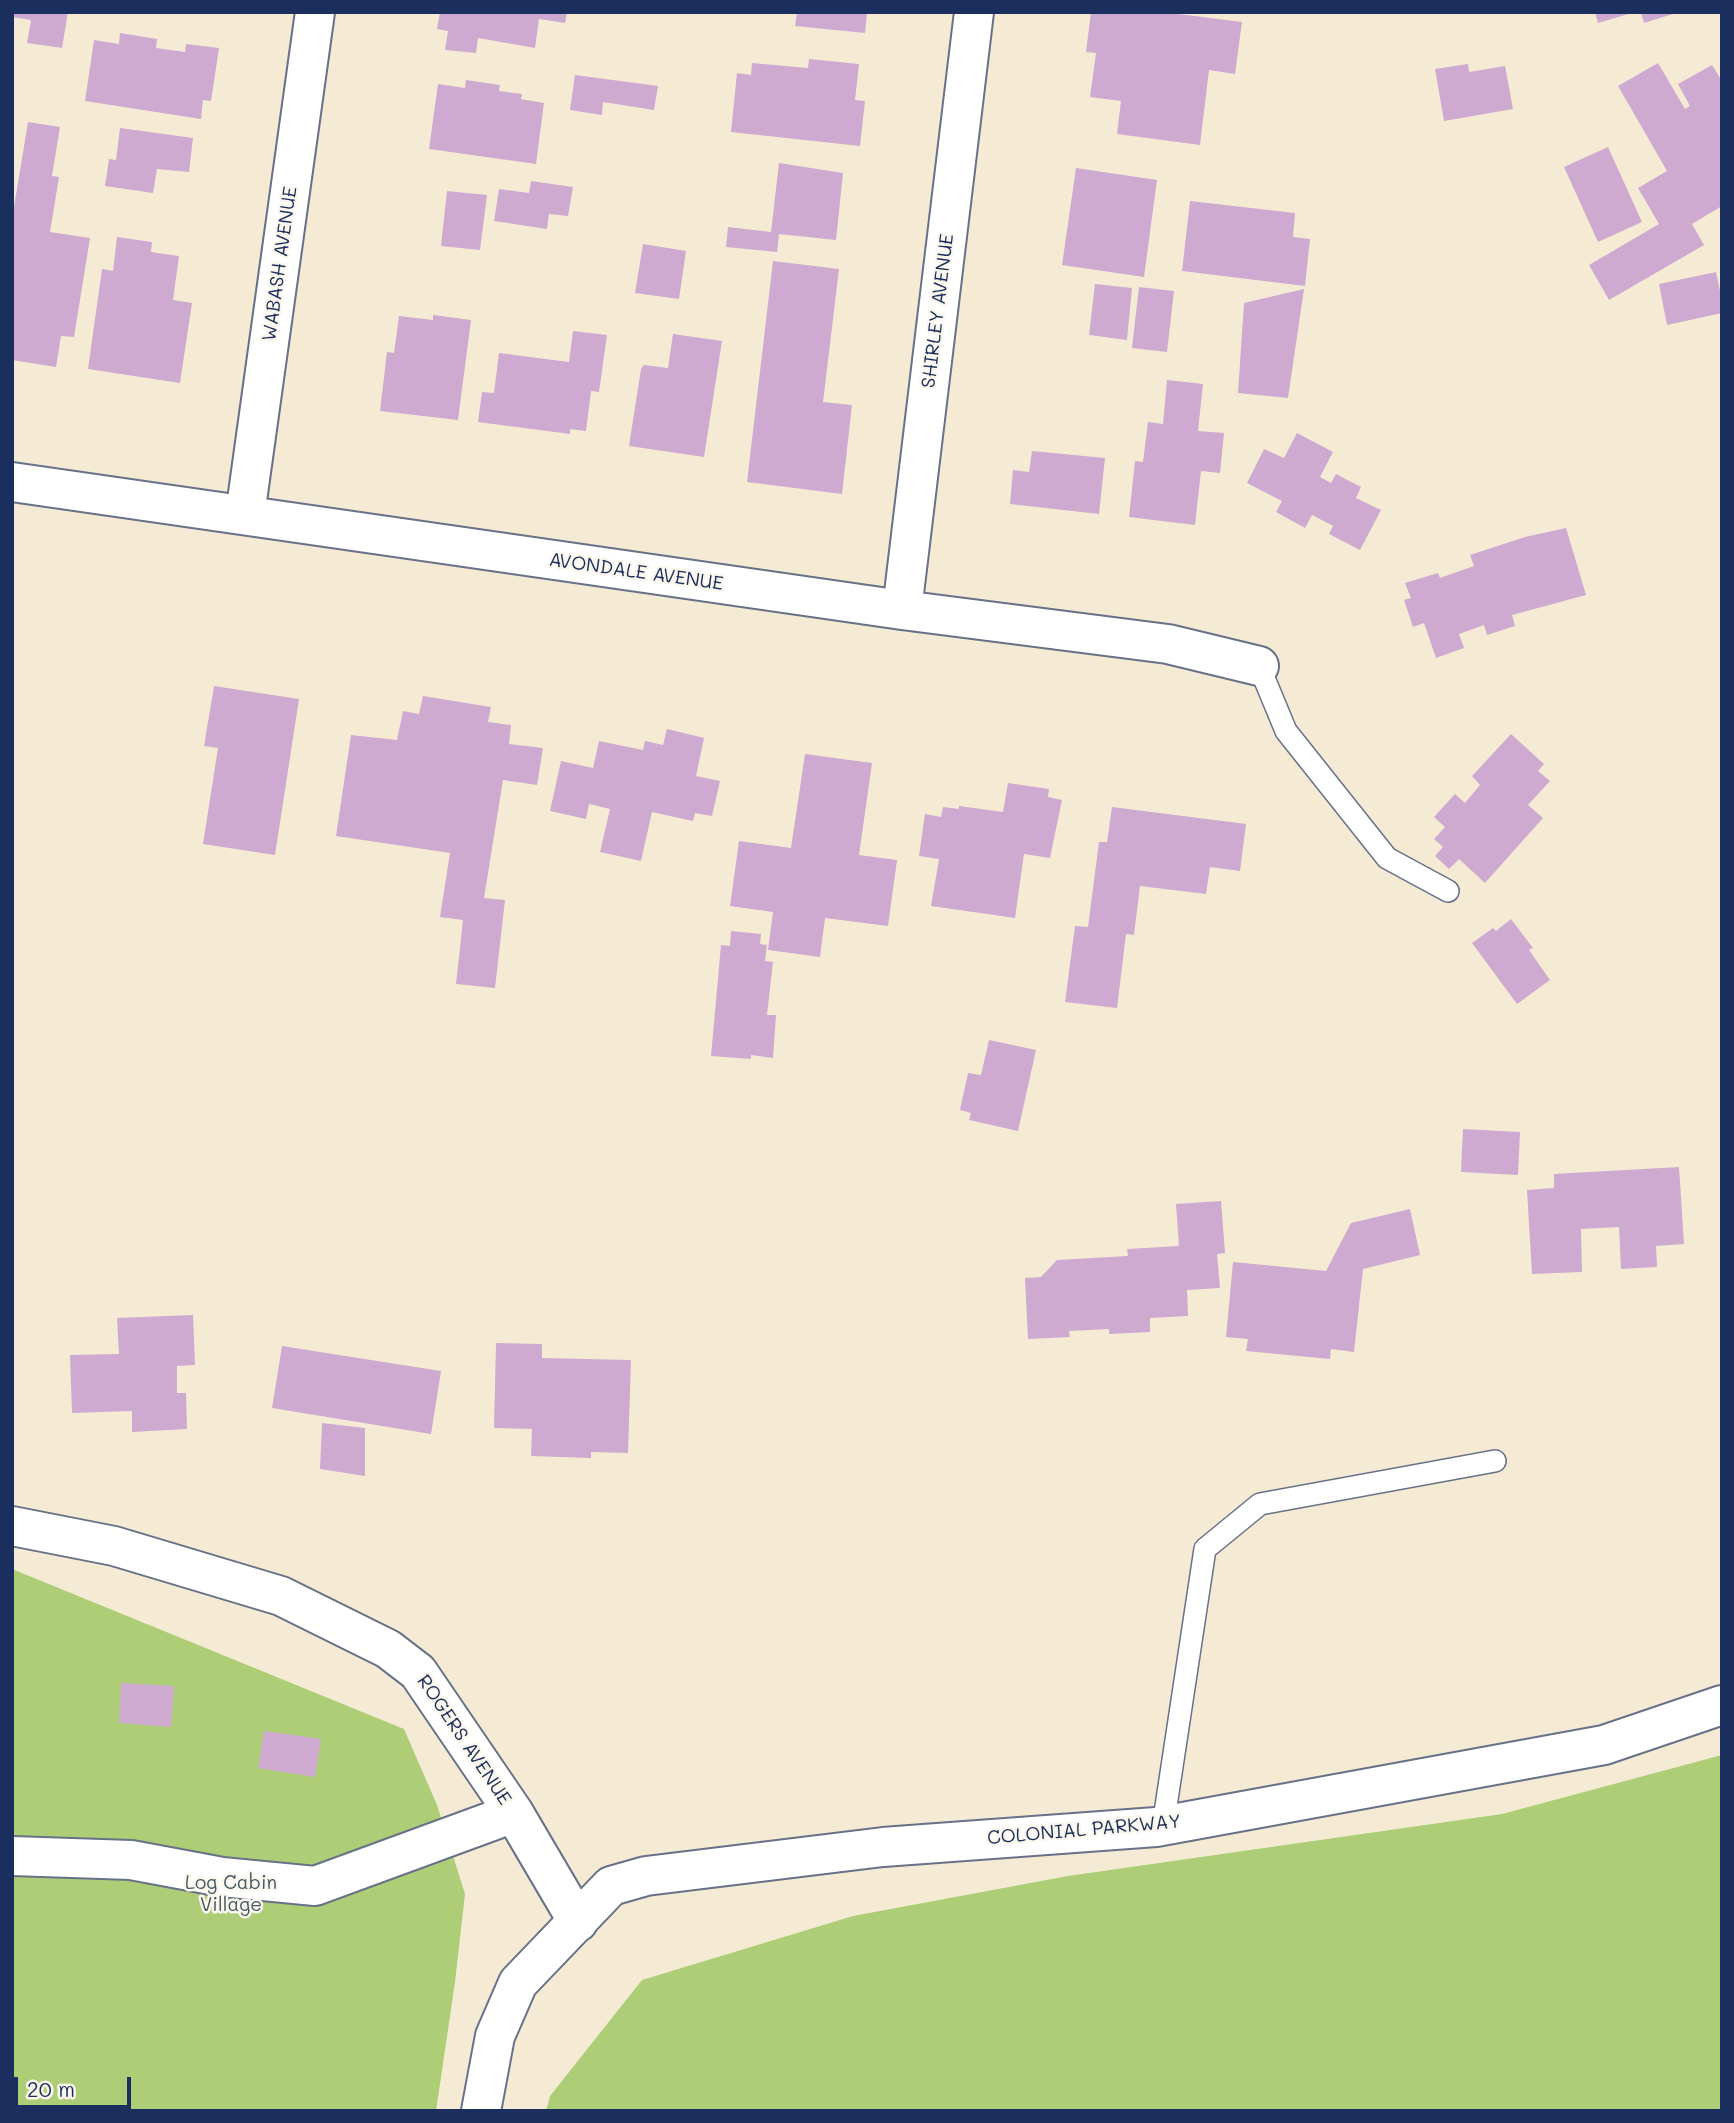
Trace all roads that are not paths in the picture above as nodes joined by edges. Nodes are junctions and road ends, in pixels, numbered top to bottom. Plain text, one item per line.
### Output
1 (315, 12) edge
2 (974, 12) edge
3 (12, 482) edge
4 (245, 516) junction
5 (902, 610) junction
6 (1259, 666) joint
7 (1448, 891) dead end
8 (1495, 1461) dead end
9 (12, 1526) edge
10 (1722, 1705) edge
11 (514, 1813) junction
12 (1163, 1826) junction
13 (12, 1856) edge
14 (578, 1922) junction
15 (481, 2111) edge

1 - 4 street, WABASH AVENUE
2 - 5 street, SHIRLEY AVENUE
3 - 4 street, AVONDALE AVENUE
4 - 5 street, AVONDALE AVENUE
5 - 6 street, AVONDALE AVENUE
6 - 7 lane
8 - 12 lane
9 - 11 street, ROGERS AVENUE
10 - 12 street, COLONIAL PARKWAY
11 - 13 street
11 - 14 street, ROGERS AVENUE
12 - 14 street, COLONIAL PARKWAY
14 - 15 street

